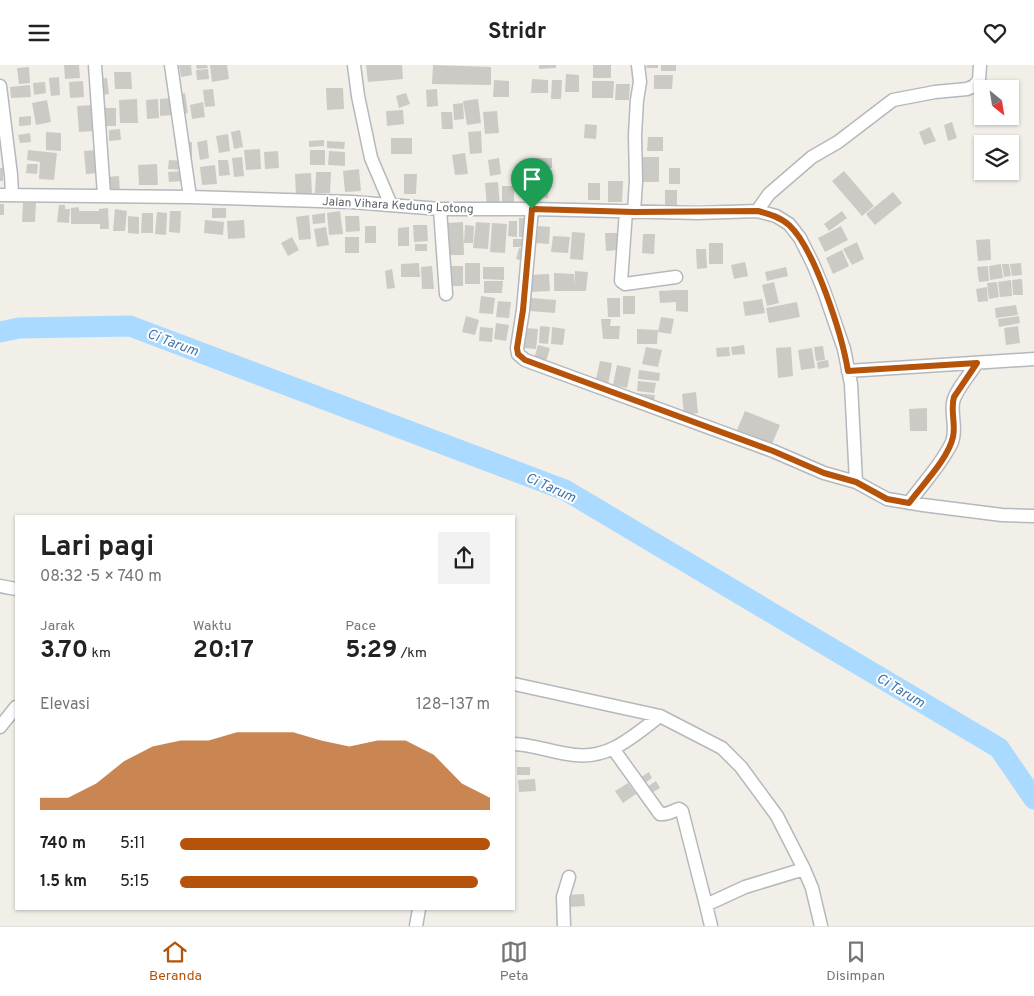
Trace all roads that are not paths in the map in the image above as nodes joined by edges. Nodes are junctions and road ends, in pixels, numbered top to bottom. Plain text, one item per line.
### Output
1 (95, 65) edge
2 (171, 65) edge
3 (354, 65) edge
4 (638, 65) edge
5 (980, 65) edge
6 (0, 87) edge
7 (6, 195) edge
8 (104, 195) junction
9 (190, 197) junction
10 (391, 205) junction
11 (440, 209) junction
12 (532, 209) junction
13 (758, 211) junction
14 (630, 212) junction
15 (676, 277) dead end
16 (446, 294) dead end
17 (1034, 359) edge
18 (977, 363) junction
19 (848, 371) junction
20 (856, 482) junction
21 (909, 503) junction
22 (1034, 516) edge
23 (0, 586) edge
24 (15, 589) edge
25 (515, 684) edge
26 (15, 708) edge
27 (660, 716) junction
28 (0, 727) edge
29 (515, 744) edge
30 (614, 750) junction
31 (804, 869) junction
32 (568, 877) dead end
33 (706, 905) junction
34 (419, 910) edge
35 (416, 926) edge
36 (564, 926) edge
37 (711, 926) edge
38 (821, 926) edge

1 - 8 street
2 - 9 street
3 - 10 street
4 - 14 street
5 - 13 street
6 - 7 street
7 - 8 street, Jalan Vihara Kedung Lotong
8 - 9 street, Jalan Vihara Kedung Lotong
9 - 10 street, Jalan Vihara Kedung Lotong
10 - 11 street, Jalan Vihara Kedung Lotong
11 - 12 street, Jalan Vihara Kedung Lotong
11 - 16 street
12 - 14 street, Jalan Vihara Kedung Lotong
12 - 20 street
13 - 14 street, Jalan Vihara Kedung Lotong
13 - 19 street, Jalan Vihara Kedung Lotong
14 - 15 street
17 - 18 street
18 - 19 street
18 - 21 street
19 - 20 street, Jalan Vihara Kedung Lotong
20 - 21 street
21 - 22 street
23 - 24 street
25 - 27 street
26 - 28 street
27 - 30 street
27 - 31 street
29 - 30 street
30 - 33 street
31 - 33 street
31 - 38 street
32 - 36 street
33 - 37 street
34 - 35 street

